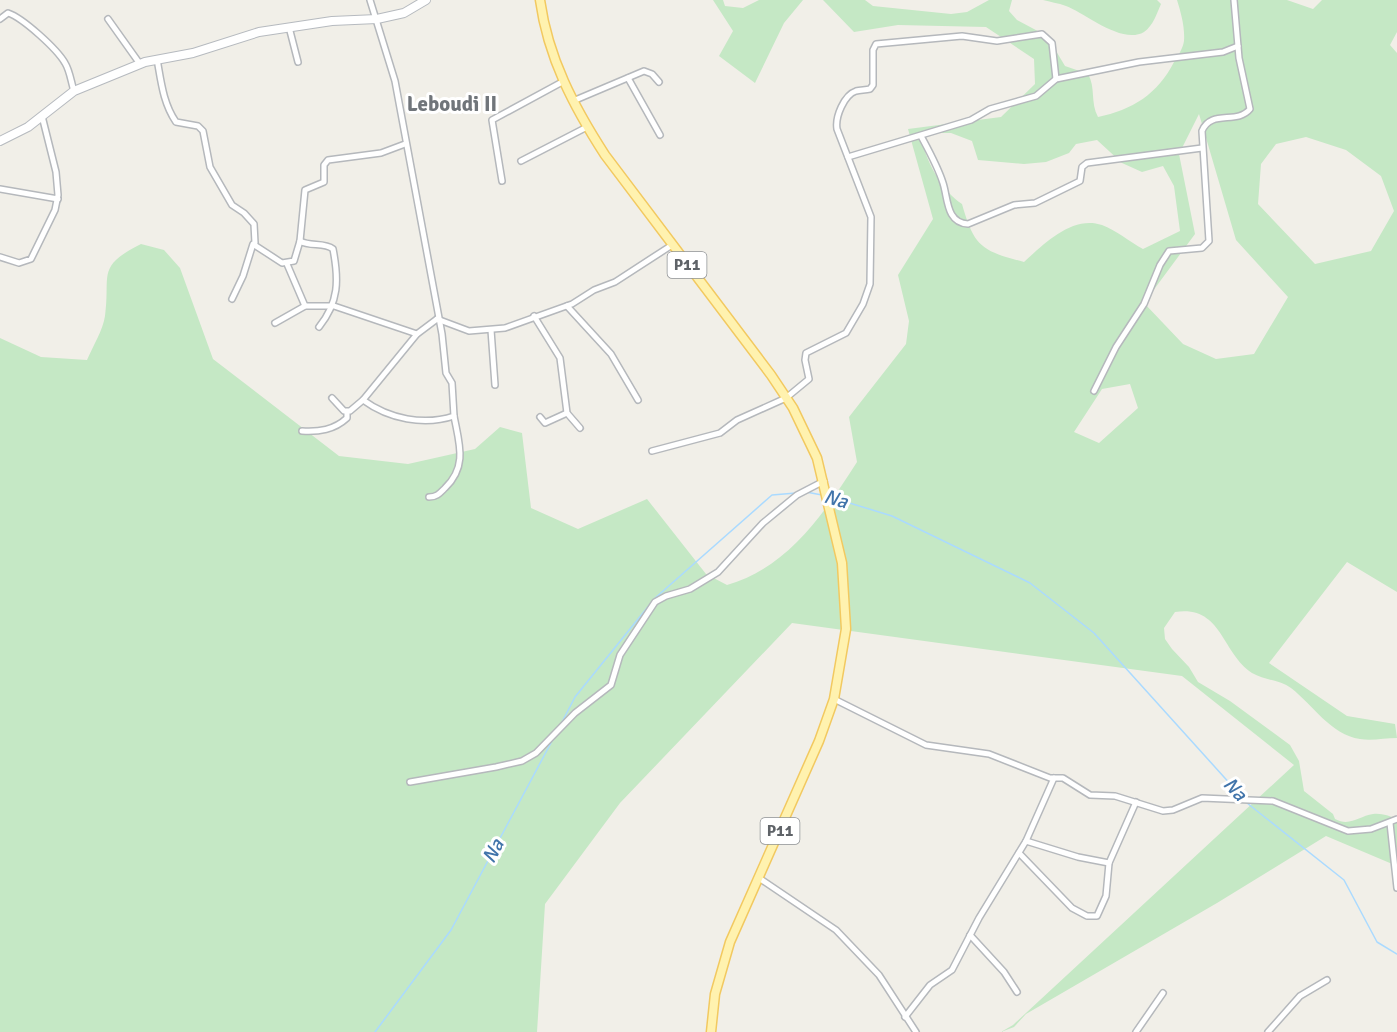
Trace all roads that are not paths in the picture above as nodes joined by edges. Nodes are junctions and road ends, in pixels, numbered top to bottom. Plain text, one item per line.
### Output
1 (370, 0) edge
2 (426, 0) edge
3 (540, 0) edge
4 (1234, 0) edge
5 (0, 19) edge
6 (108, 19) dead end
7 (376, 20) junction
8 (289, 27) junction
9 (1239, 46) junction
10 (157, 59) junction
11 (298, 62) dead end
12 (140, 64) junction
13 (628, 78) junction
14 (1056, 79) junction
15 (564, 81) junction
16 (659, 82) dead end
17 (74, 91) junction
18 (573, 101) junction
19 (42, 116) junction
20 (587, 127) junction
21 (660, 135) dead end
22 (921, 136) junction
23 (0, 141) edge
24 (405, 144) junction
25 (1202, 148) junction
26 (848, 157) junction
27 (521, 161) dead end
28 (502, 181) dead end
29 (0, 189) edge
30 (58, 199) junction
31 (300, 241) junction
32 (255, 243) junction
33 (672, 245) junction
34 (0, 257) edge
35 (286, 264) junction
36 (232, 299) dead end
37 (305, 306) junction
38 (334, 306) junction
39 (567, 306) junction
40 (534, 316) junction
41 (437, 319) junction
42 (275, 322) dead end
43 (319, 327) dead end
44 (491, 330) junction
45 (417, 334) junction
46 (495, 386) dead end
47 (1094, 391) dead end
48 (332, 398) dead end
49 (786, 398) junction
50 (363, 400) junction
51 (638, 400) dead end
52 (347, 412) junction
53 (567, 413) junction
54 (454, 416) junction
55 (540, 417) dead end
56 (580, 428) dead end
57 (302, 431) dead end
58 (652, 451) dead end
59 (824, 481) junction
60 (429, 497) dead end
61 (834, 699) junction
62 (1054, 778) junction
63 (410, 782) dead end
64 (1136, 802) junction
65 (1397, 819) edge
66 (1390, 823) junction
67 (1026, 841) junction
68 (1019, 853) junction
69 (1110, 863) junction
70 (759, 878) junction
71 (1397, 888) edge
72 (970, 935) junction
73 (1327, 980) dead end
74 (1017, 992) dead end
75 (1163, 993) dead end
76 (905, 1017) junction
77 (711, 1032) edge
78 (916, 1032) edge
79 (1136, 1032) edge
80 (1268, 1032) edge

1 - 7 street
2 - 7 street
3 - 15 main road, P11
4 - 9 street
5 - 17 street
6 - 12 street
7 - 8 street
7 - 24 street
8 - 10 street
8 - 11 street
9 - 14 street
9 - 25 street
10 - 12 street
10 - 32 street
12 - 17 street
13 - 16 street
13 - 18 street
13 - 21 street
14 - 22 street
14 - 26 street
15 - 18 main road, P11
15 - 28 street
17 - 19 street
18 - 20 main road, P11
19 - 23 street
19 - 30 street
20 - 27 street
20 - 33 main road, P11
22 - 25 street
22 - 26 street
24 - 31 street
24 - 41 street
25 - 47 street
26 - 49 street
29 - 30 street
30 - 34 street
31 - 35 street
31 - 38 street
32 - 35 street
32 - 36 street
33 - 39 street
33 - 49 main road, P11
35 - 37 street
37 - 38 street
37 - 42 street
38 - 43 street
38 - 45 street
39 - 40 street
39 - 51 street
40 - 44 street
40 - 53 street
41 - 44 street
41 - 45 street
41 - 54 street
44 - 46 street
45 - 50 street
48 - 52 street
49 - 58 street
49 - 59 main road, P11
50 - 52 street
50 - 54 street
52 - 57 street
53 - 55 street
53 - 56 street
54 - 60 street
59 - 61 main road, P11
59 - 63 street
61 - 62 street
61 - 70 main road, P11
62 - 64 street
62 - 67 street
64 - 66 street
64 - 69 street
65 - 66 street
66 - 71 street
67 - 68 street
67 - 69 street
68 - 69 street
68 - 72 street
70 - 76 street
70 - 77 main road, P11
72 - 74 street
72 - 76 street
73 - 80 street
75 - 79 street
76 - 78 street

